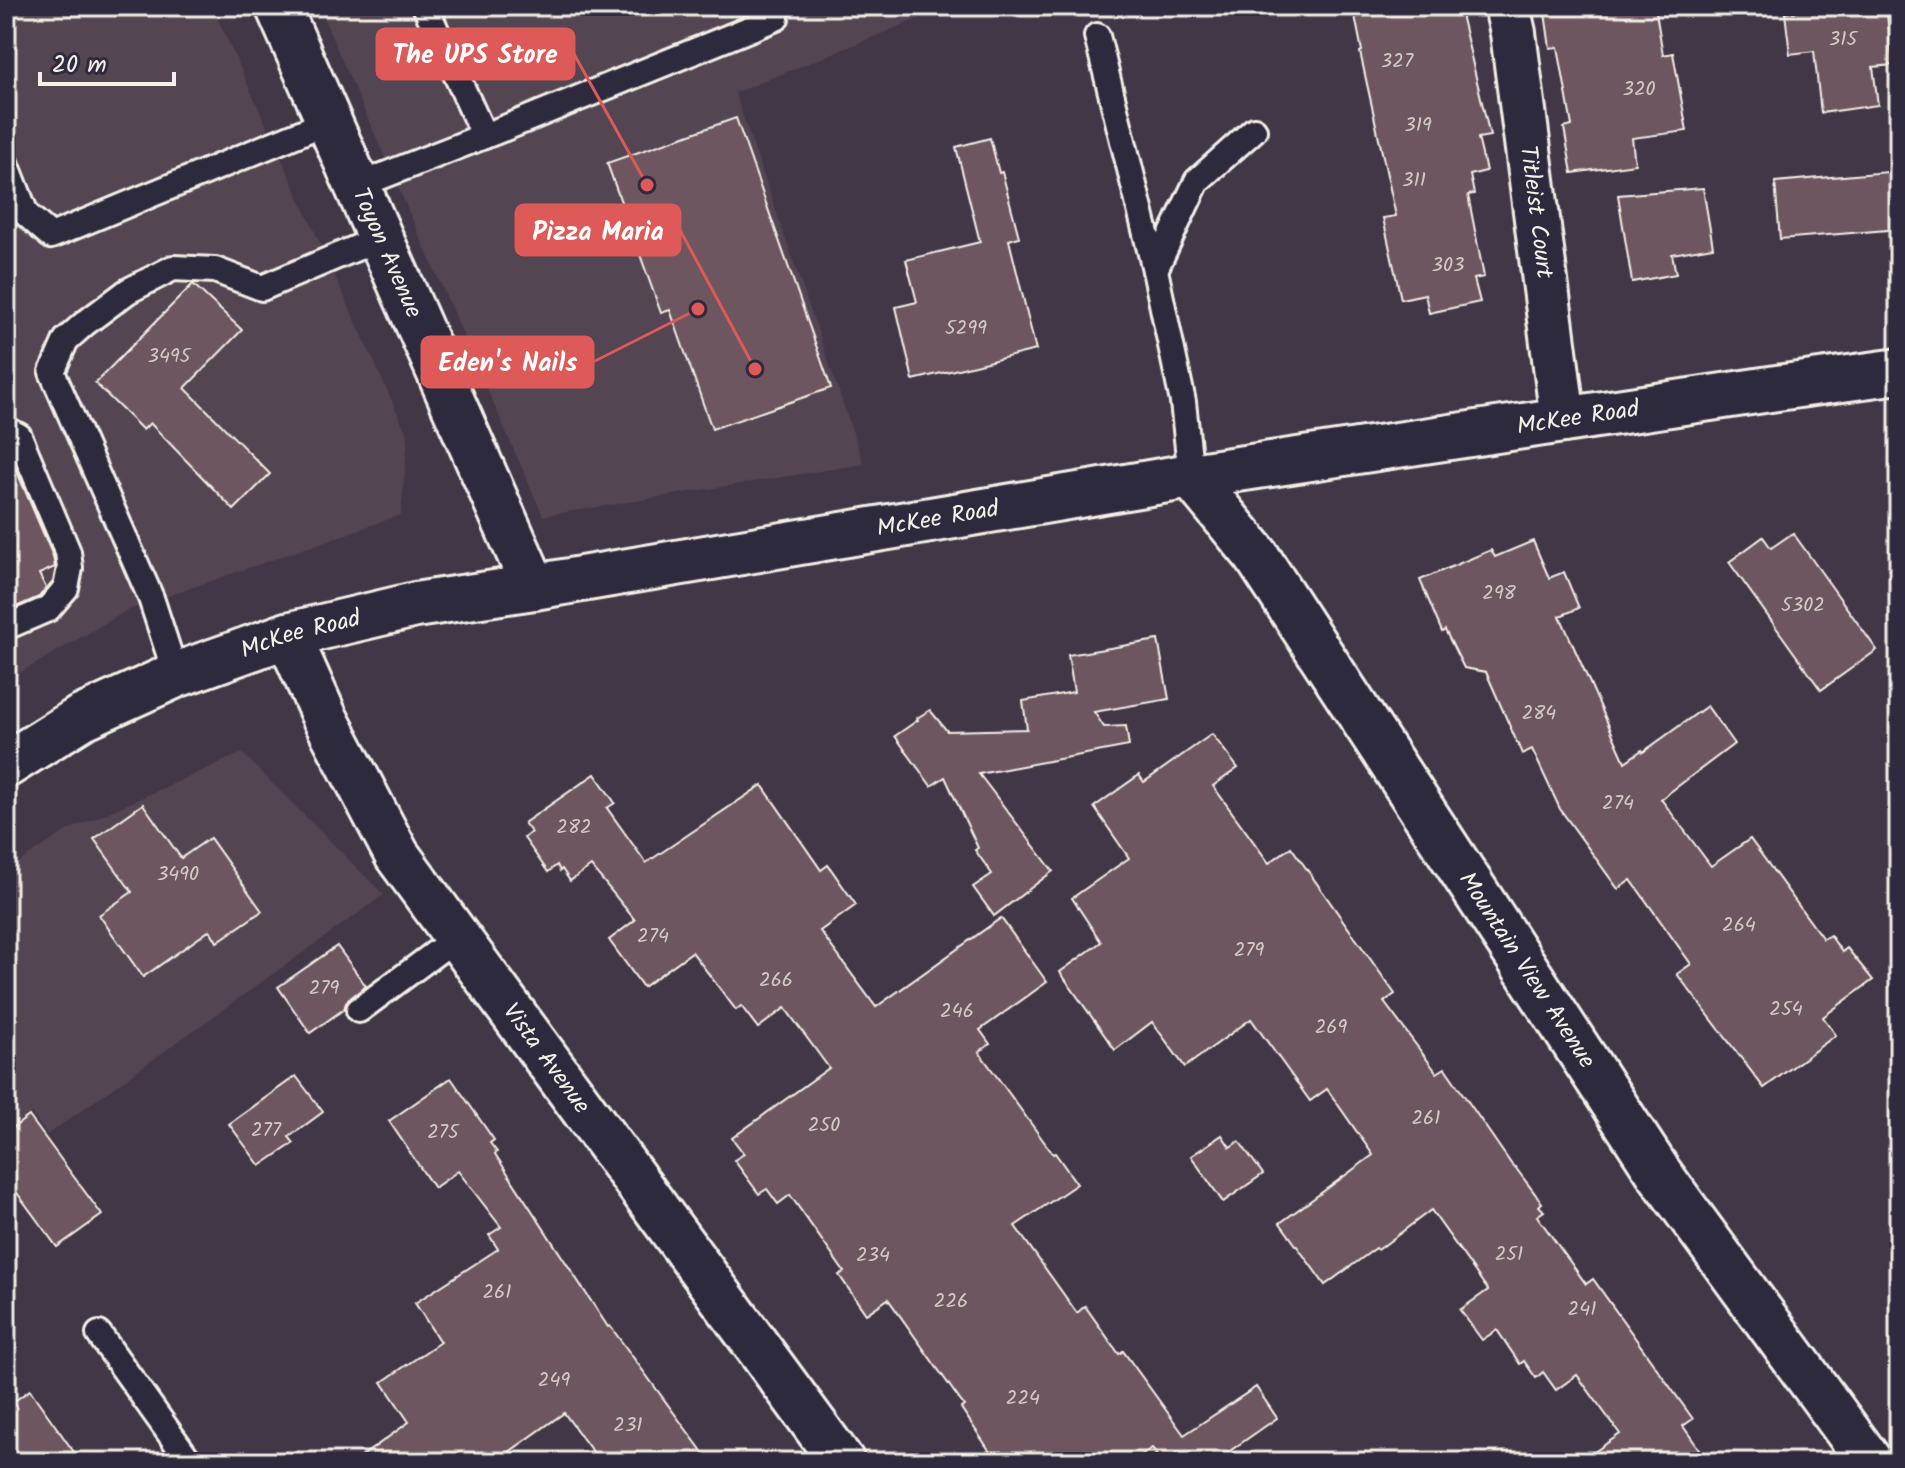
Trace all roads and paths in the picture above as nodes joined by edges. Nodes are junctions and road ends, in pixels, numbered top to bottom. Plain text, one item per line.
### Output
1 (278, 6) edge
2 (425, 6) edge
3 (771, 6) edge
4 (1507, 6) edge
5 (1097, 36) dead end
6 (329, 121) junction
7 (1254, 130) dead end
8 (484, 136) junction
9 (6, 163) edge
10 (357, 186) junction
11 (380, 238) junction
12 (1155, 270) junction
13 (1899, 371) edge
14 (1563, 420) junction
15 (6, 429) edge
16 (1191, 476) junction
17 (534, 587) junction
18 (6, 627) edge
19 (288, 635) junction
20 (176, 675) junction
21 (6, 765) edge
22 (457, 937) junction
23 (359, 1010) dead end
24 (99, 1334) dead end
25 (190, 1462) edge
26 (842, 1462) edge
27 (1870, 1462) edge

1 - 6 street, Toyon Avenue
2 - 8 lane
3 - 8 lane
4 - 14 street, Titleist Court
5 - 12 lane
6 - 9 lane
6 - 10 street, Toyon Avenue
7 - 12 lane
8 - 10 lane
10 - 11 street, Toyon Avenue
11 - 17 street, Toyon Avenue
11 - 20 lane
12 - 16 lane
13 - 14 street, McKee Road
14 - 16 street, McKee Road
15 - 18 lane
16 - 17 street, McKee Road
16 - 27 street, Mountain View Avenue
17 - 19 street, McKee Road
19 - 20 street, McKee Road
19 - 22 street, Vista Avenue
20 - 21 street, McKee Road
22 - 23 lane
22 - 26 street, Vista Avenue
24 - 25 lane

